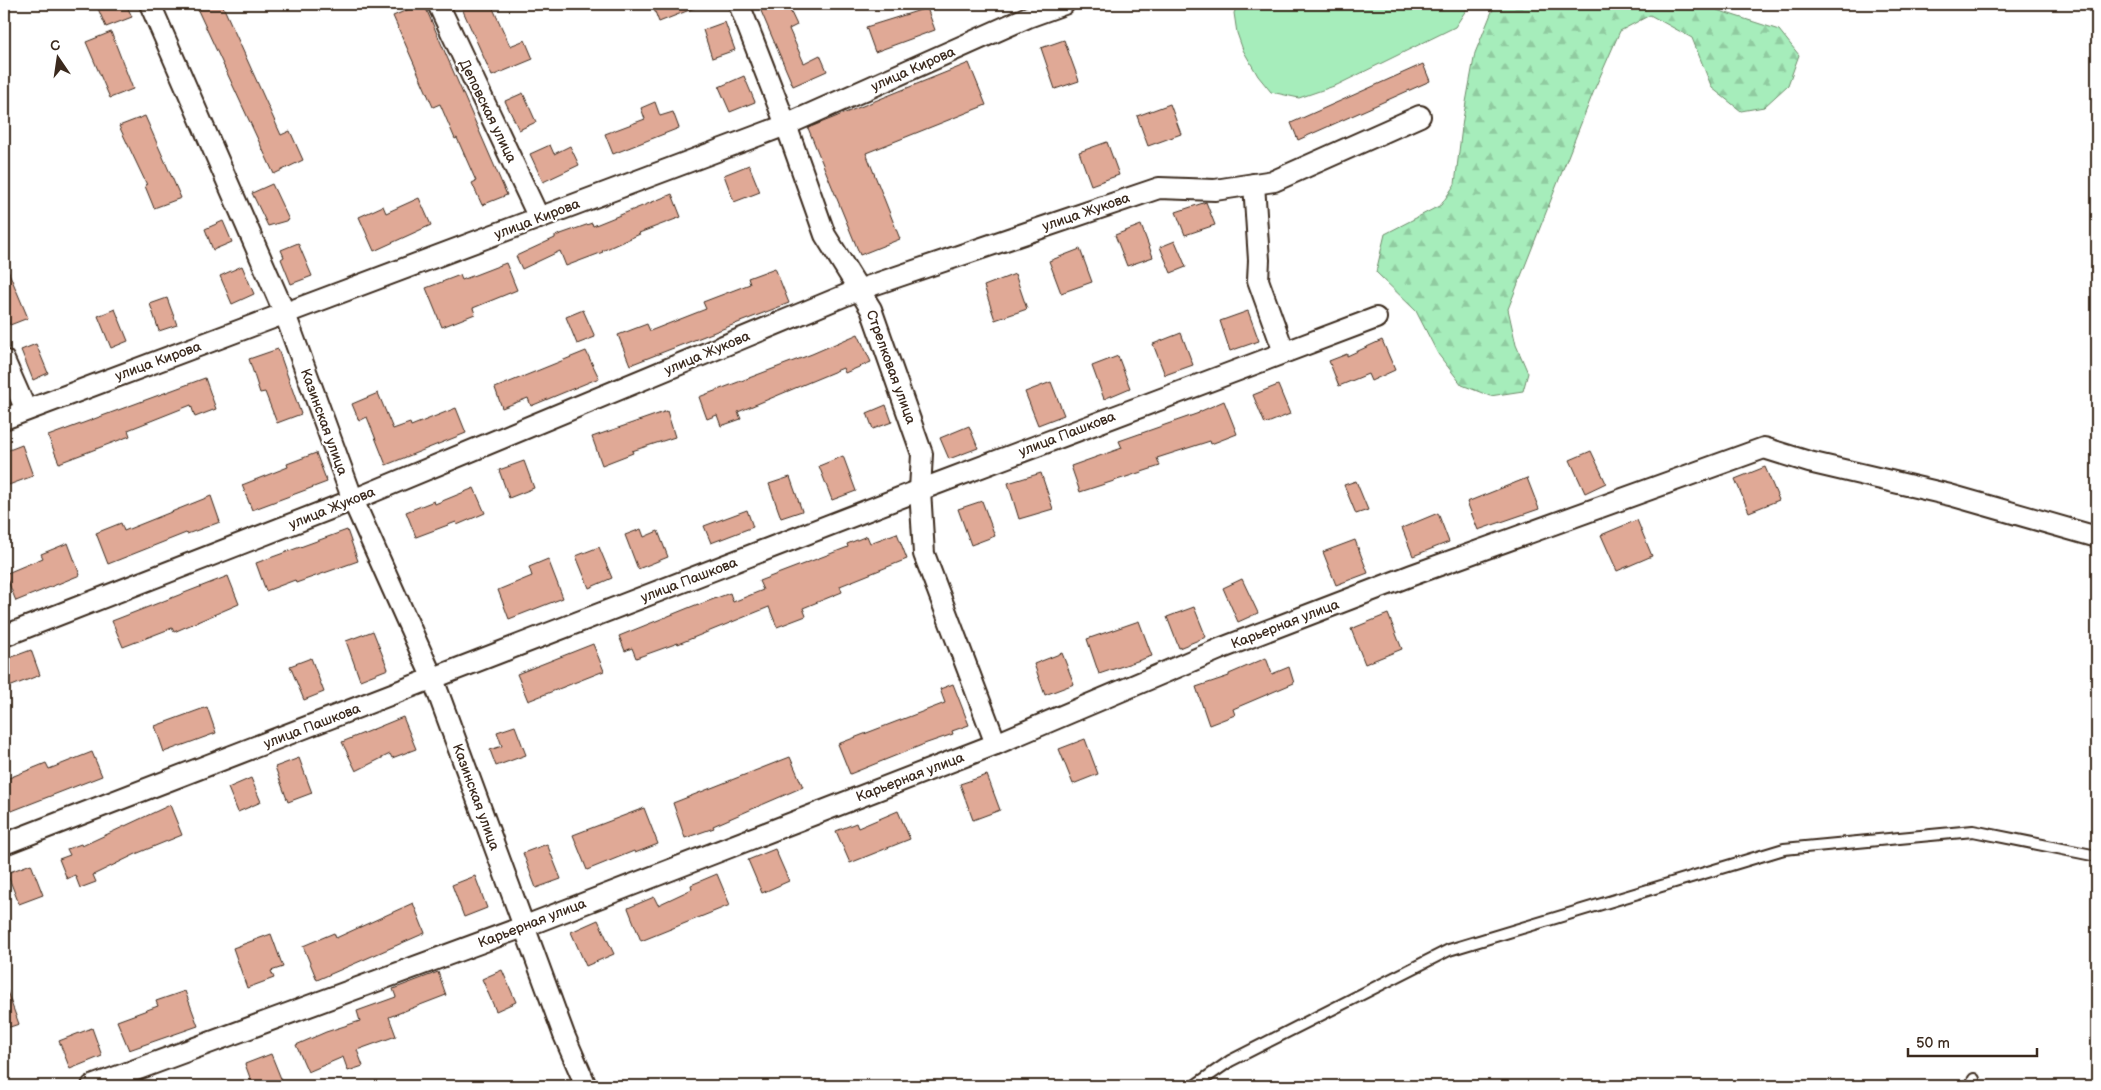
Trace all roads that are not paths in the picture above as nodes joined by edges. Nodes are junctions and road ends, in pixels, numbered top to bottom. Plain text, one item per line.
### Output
1 (150, 4) edge
2 (438, 4) edge
3 (739, 4) edge
4 (1064, 4) edge
5 (2090, 4) edge
6 (2097, 7) edge
7 (1025, 11) edge
8 (1420, 116) dead end
9 (786, 125) junction
10 (1254, 184) junction
11 (539, 218) junction
12 (858, 290) junction
13 (284, 314) junction
14 (1376, 318) dead end
15 (1284, 352) junction
16 (4, 360) edge
17 (26, 410) junction
18 (4, 419) edge
19 (920, 490) junction
20 (353, 500) junction
21 (2097, 537) edge
22 (4, 636) edge
23 (433, 679) junction
24 (996, 744) junction
25 (4, 844) edge
26 (2097, 856) edge
27 (523, 927) junction
28 (92, 1086) edge
29 (586, 1086) edge
30 (1194, 1086) edge

1 - 13 street, Казинская улица
2 - 11 street, Деповская улица
3 - 9 street, Стрелковая улица
4 - 7 street, улица Кирова
5 - 6 lane
7 - 9 street, улица Кирова
8 - 10 street, улица Жукова
9 - 11 street, улица Кирова
9 - 12 street, Стрелковая улица
10 - 12 street, улица Жукова
10 - 15 street
11 - 13 street, улица Кирова
12 - 19 street, Стрелковая улица
12 - 20 street, улица Жукова
13 - 17 street, улица Кирова
13 - 20 street, Казинская улица
14 - 15 street, улица Пашкова
15 - 19 street, улица Пашкова
16 - 17 street
17 - 18 street, улица Кирова
19 - 23 street, улица Пашкова
19 - 24 street, Стрелковая улица
20 - 22 street, улица Жукова
20 - 23 street, Казинская улица
21 - 24 street, Карьерная улица
23 - 25 street, улица Пашкова
23 - 27 street, Казинская улица
24 - 27 street, Карьерная улица
26 - 30 lane
27 - 28 street, Карьерная улица
27 - 29 street, Казинская улица

